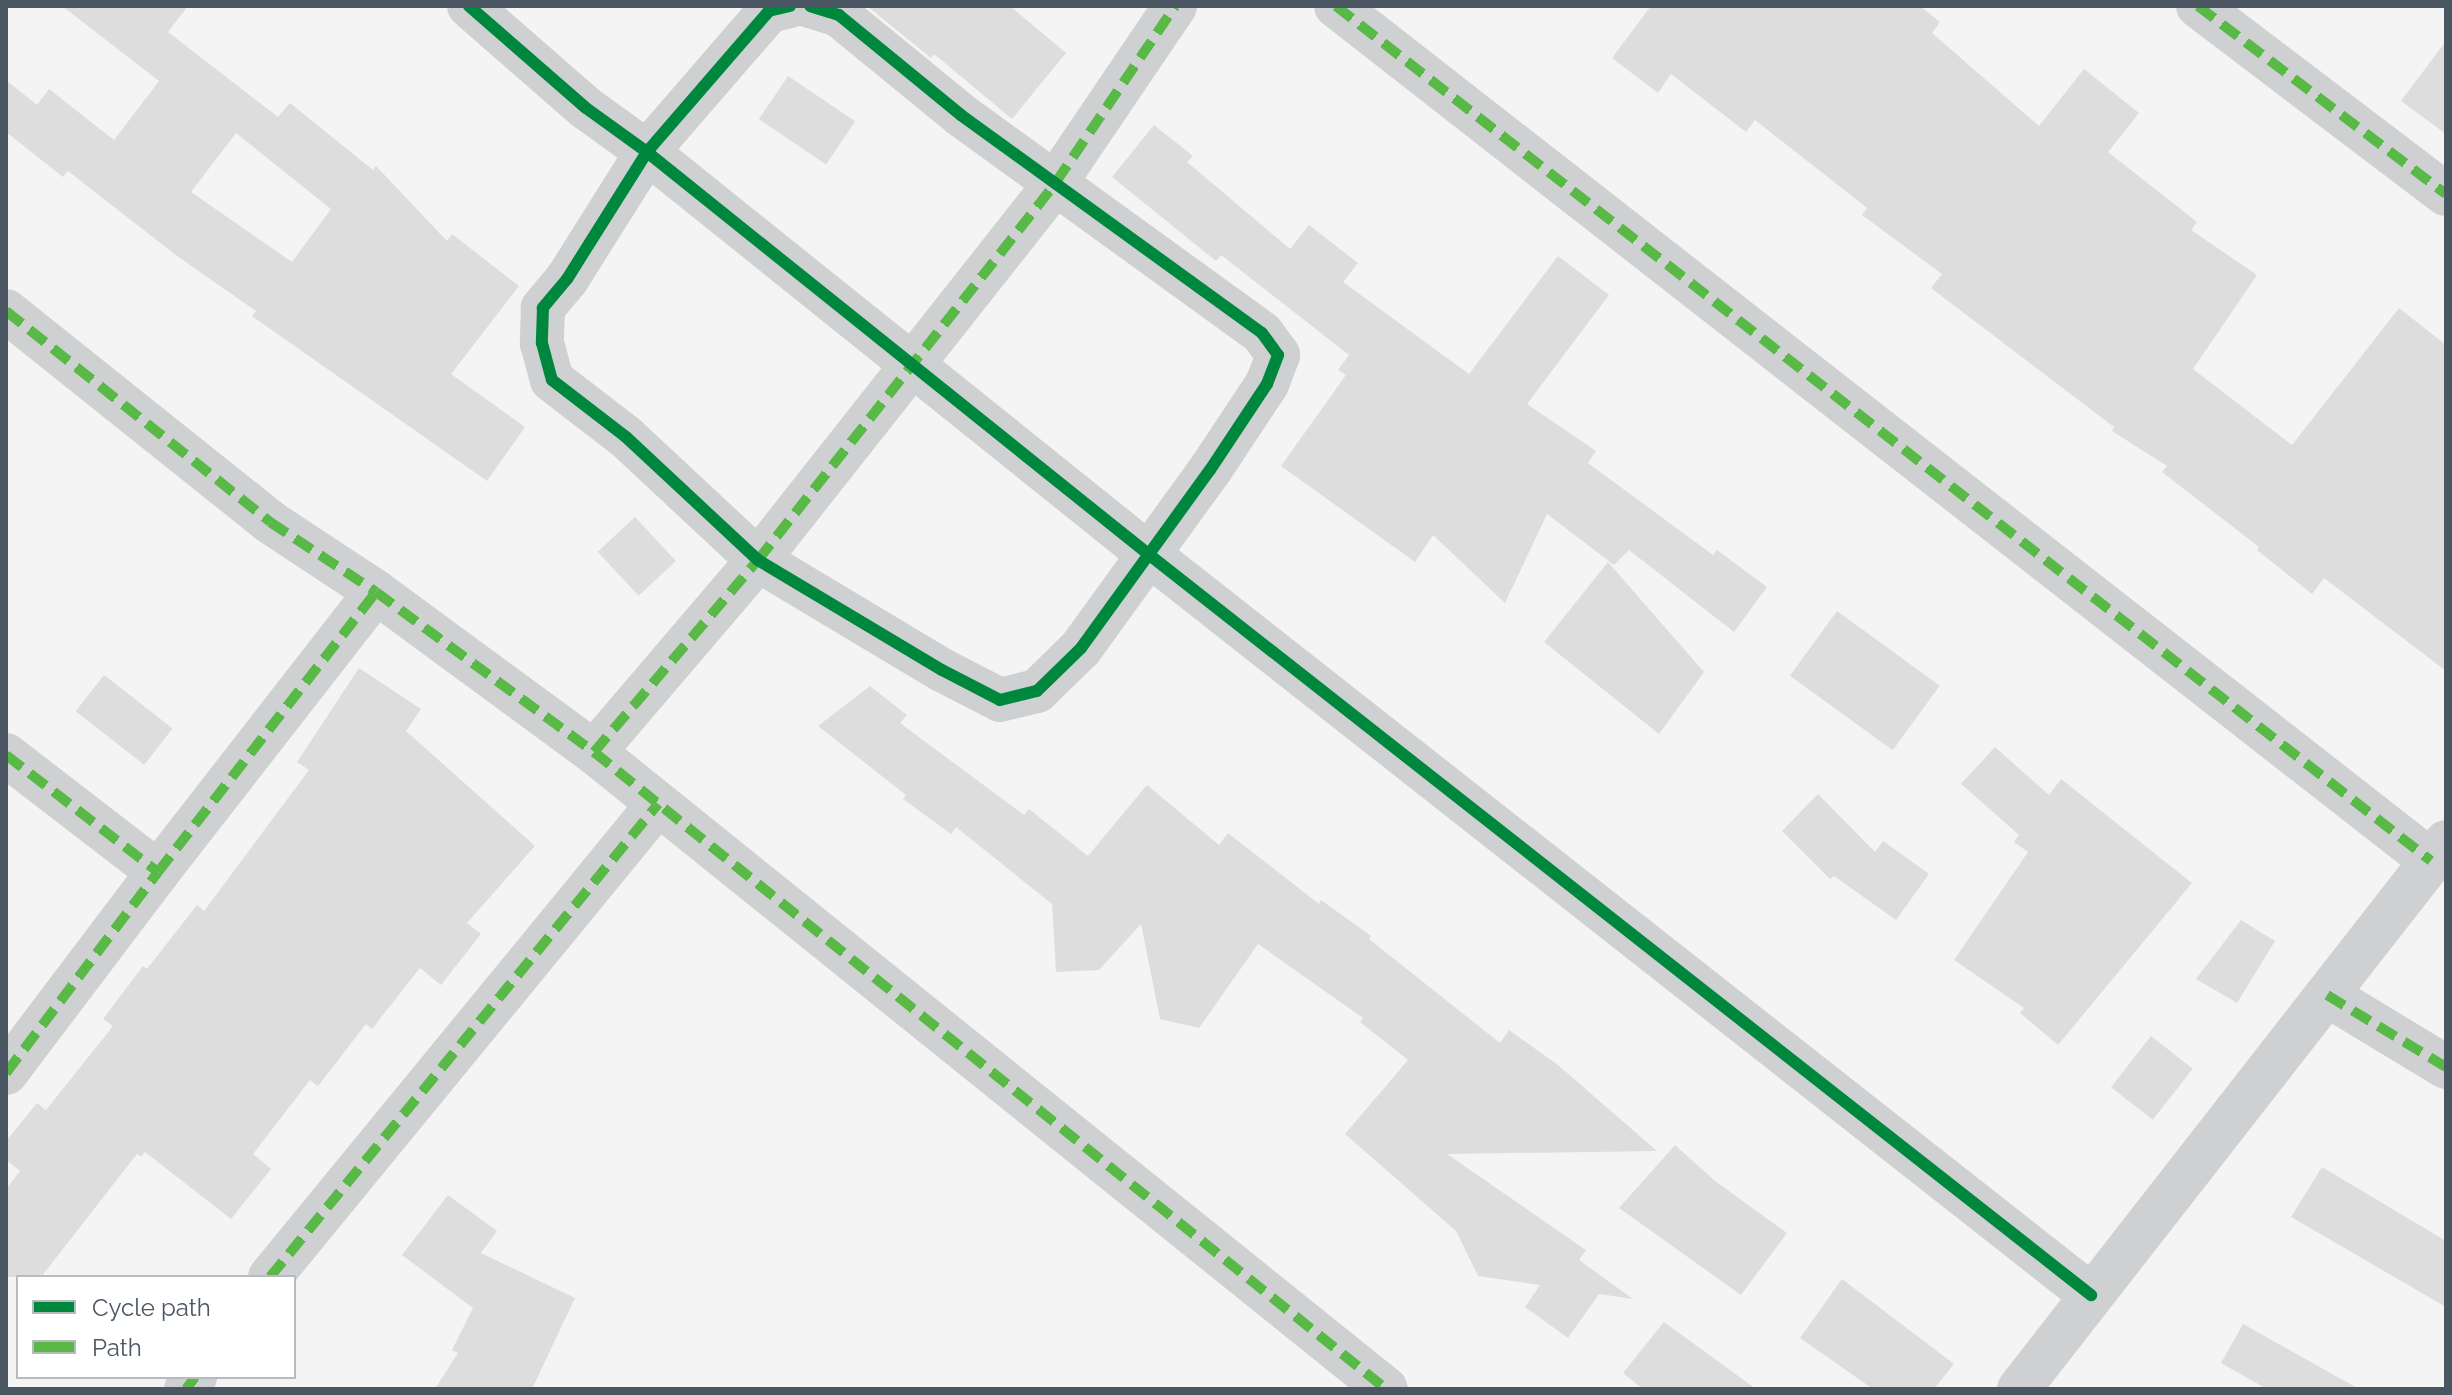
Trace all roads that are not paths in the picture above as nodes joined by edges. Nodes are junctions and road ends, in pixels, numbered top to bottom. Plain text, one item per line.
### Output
1 (469, 6) edge
2 (790, 6) edge
3 (810, 6) edge
4 (1175, 6) edge
5 (1336, 6) edge
6 (2198, 6) edge
7 (647, 152) junction
8 (1056, 182) junction
9 (2446, 194) edge
10 (6, 311) edge
11 (912, 364) junction
12 (1147, 553) junction
13 (758, 560) junction
14 (376, 592) junction
15 (594, 752) junction
16 (6, 755) edge
17 (658, 804) junction
18 (2438, 852) edge
19 (158, 872) junction
20 (2327, 995) junction
21 (2446, 1067) edge
22 (6, 1073) edge
23 (272, 1275) edge
24 (2091, 1295) junction
25 (1386, 1389) edge
26 (2019, 1389) edge

1 - 7 street
2 - 7 street
3 - 8 street
4 - 8 street
5 - 18 street
6 - 9 street
7 - 11 street
7 - 13 street
8 - 11 street
8 - 12 street
10 - 14 street
11 - 12 street
11 - 13 street
12 - 13 street
12 - 24 street
13 - 15 street
14 - 15 street
14 - 19 street
15 - 17 street
16 - 19 street
17 - 23 street
17 - 25 street
18 - 20 street
19 - 22 street
20 - 21 street
20 - 24 street
24 - 26 street

